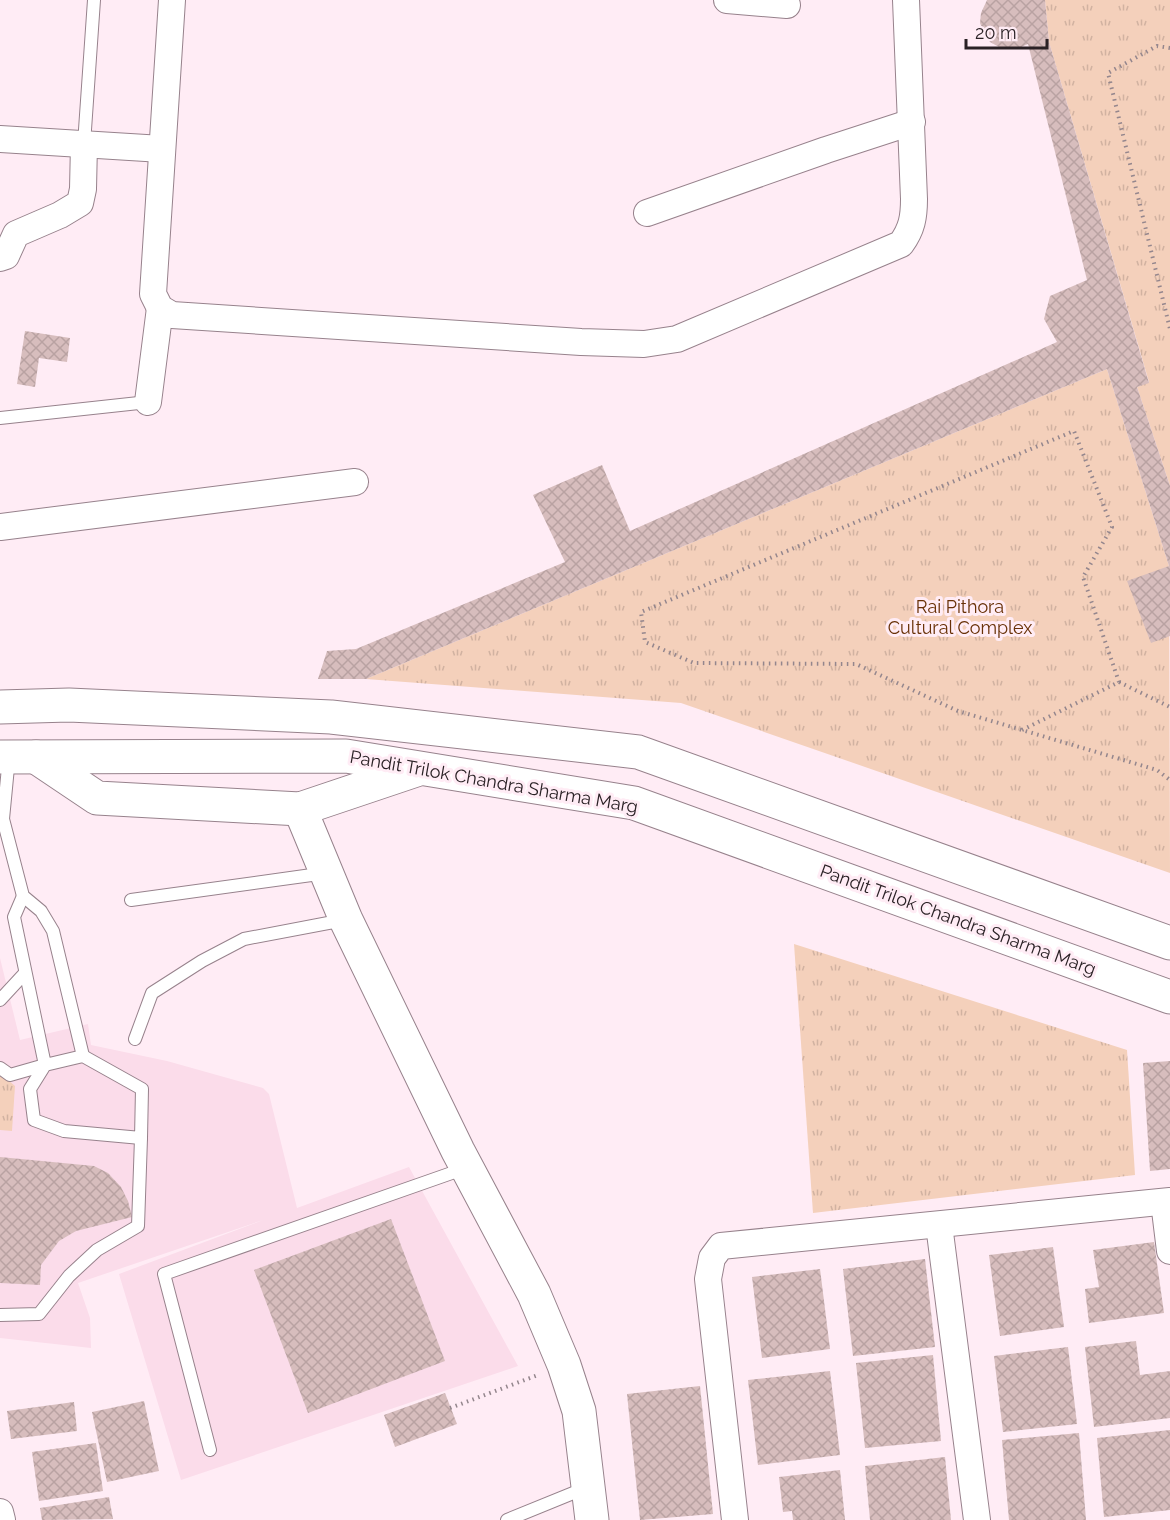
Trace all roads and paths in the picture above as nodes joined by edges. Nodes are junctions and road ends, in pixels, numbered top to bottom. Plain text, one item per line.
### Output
1 (94, 0) edge
2 (172, 0) edge
3 (727, 0) edge
4 (906, 0) edge
5 (786, 5) dead end
6 (1170, 48) edge
7 (912, 122) junction
8 (0, 139) edge
9 (84, 144) junction
10 (162, 149) junction
11 (647, 213) dead end
12 (0, 258) edge
13 (160, 308) junction
14 (1170, 329) edge
15 (148, 402) joint
16 (0, 418) edge
17 (355, 482) dead end
18 (0, 527) edge
19 (1119, 682) junction
20 (1170, 706) edge
21 (0, 707) edge
22 (1022, 730) junction
23 (15, 757) edge
24 (420, 768) junction
25 (1170, 780) edge
26 (300, 809) junction
27 (327, 873) junction
28 (23, 896) junction
29 (131, 900) dead end
30 (346, 920) junction
31 (1170, 943) edge
32 (25, 973) junction
33 (1170, 997) edge
34 (0, 1000) edge
35 (135, 1039) dead end
36 (82, 1056) junction
37 (45, 1065) junction
38 (0, 1068) edge
39 (141, 1138) junction
40 (467, 1168) junction
41 (1167, 1201) edge
42 (939, 1225) junction
43 (1170, 1251) edge
44 (0, 1315) edge
45 (564, 1365) junction
46 (450, 1408) dead end
47 (210, 1450) dead end
48 (589, 1487) junction
49 (0, 1512) edge
50 (2, 1520) edge
51 (507, 1520) edge
52 (592, 1520) edge
53 (735, 1520) edge
54 (977, 1520) edge

1 - 9 lane
2 - 10 street
3 - 5 street
4 - 7 street
6 - 14 path
7 - 11 street
7 - 13 street
8 - 9 street
9 - 10 street
9 - 12 street
10 - 13 street
13 - 15 street
15 - 16 lane
17 - 18 street
19 - 20 path
19 - 22 path
19 - 22 path
21 - 31 main road, Pandit Trilok Chandra Sharma Marg
22 - 25 path
23 - 24 main road, Pandit Trilok Chandra Sharma Marg
23 - 26 main road
23 - 28 lane
24 - 26 main road
24 - 33 main road, Pandit Trilok Chandra Sharma Marg
26 - 27 main road
27 - 29 lane
27 - 30 main road
28 - 32 lane
28 - 36 lane
30 - 35 lane
30 - 40 main road
32 - 34 lane
32 - 37 lane
36 - 37 lane
36 - 39 lane
37 - 38 lane
37 - 39 lane
39 - 44 lane
40 - 45 main road
40 - 47 lane
41 - 42 street
41 - 43 street
42 - 53 street
42 - 54 street
45 - 46 path
45 - 48 main road
48 - 51 lane
48 - 52 main road
49 - 50 street

